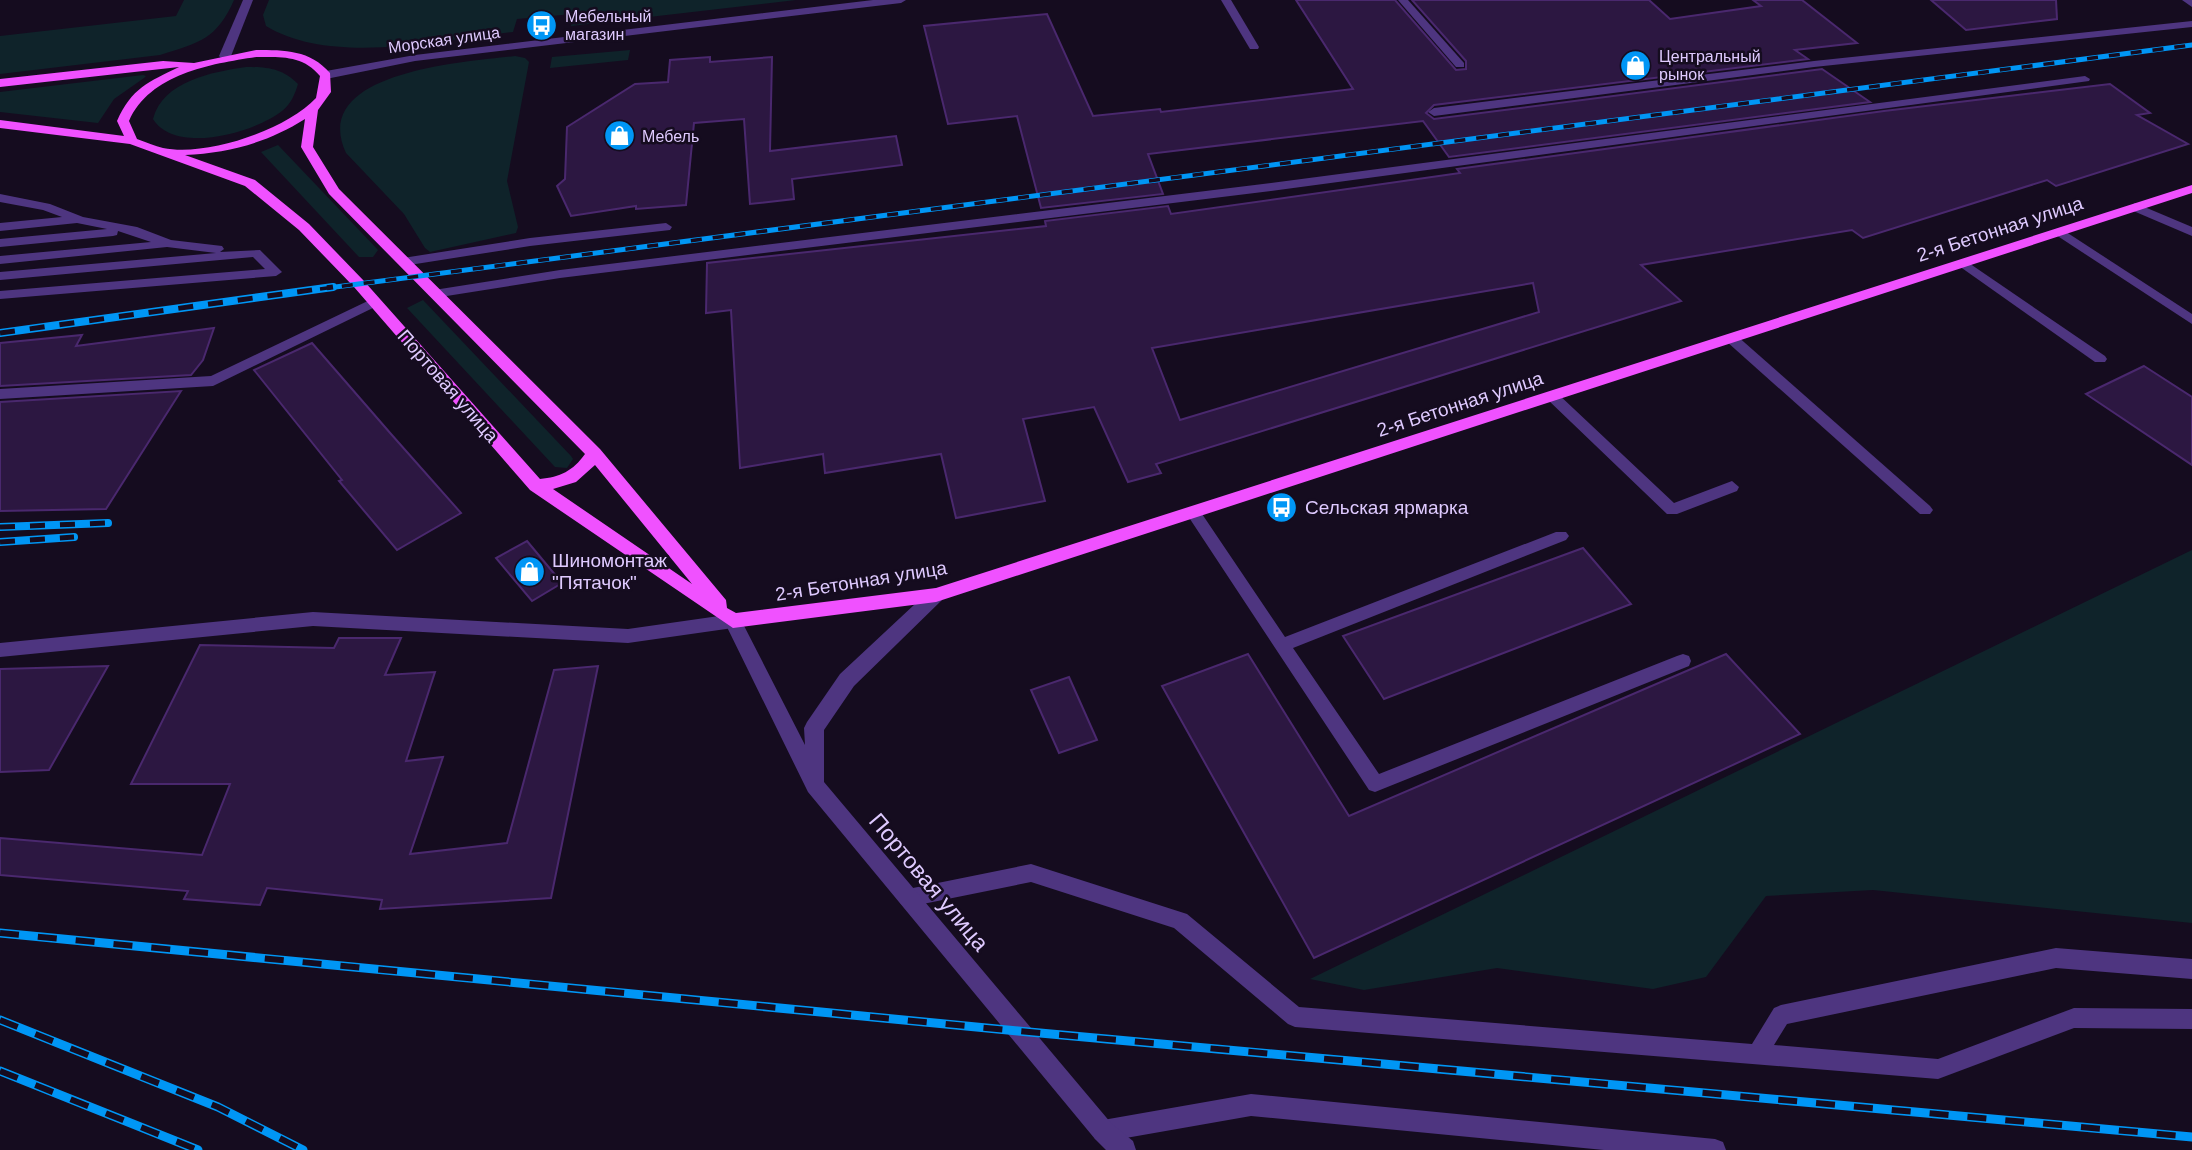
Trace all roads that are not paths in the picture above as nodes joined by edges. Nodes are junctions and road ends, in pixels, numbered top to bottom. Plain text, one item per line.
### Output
1 (248, 0) edge
2 (901, 0) edge
3 (1226, 0) edge
4 (1403, 0) edge
5 (2187, 0) edge
6 (2192, 4) edge
7 (2192, 23) edge
8 (1254, 47) dead end
9 (225, 56) junction
10 (196, 64) junction
11 (1460, 65) dead end
12 (326, 75) junction
13 (2085, 79) dead end
14 (0, 83) edge
15 (312, 109) junction
16 (1434, 113) dead end
17 (0, 124) edge
18 (132, 141) junction
19 (168, 152) junction
20 (2192, 188) edge
21 (0, 198) edge
22 (46, 207) junction
23 (2135, 207) junction
24 (0, 211) edge
25 (80, 220) junction
26 (37, 224) junction
27 (0, 227) edge
28 (666, 227) dead end
29 (133, 230) junction
30 (2060, 232) junction
31 (2192, 232) edge
32 (68, 236) junction
33 (0, 243) edge
34 (169, 244) junction
35 (122, 248) junction
36 (256, 253) junction
37 (0, 260) edge
38 (161, 261) junction
39 (403, 262) junction
40 (1963, 263) junction
41 (0, 276) edge
42 (434, 294) junction
43 (0, 295) edge
44 (374, 302) junction
45 (2192, 320) edge
46 (1731, 338) junction
47 (2099, 359) dead end
48 (0, 394) edge
49 (1552, 396) junction
50 (594, 453) junction
51 (536, 486) junction
52 (1732, 487) dead end
53 (1925, 510) dead end
54 (1193, 512) junction
55 (1561, 536) dead end
56 (936, 595) junction
57 (733, 621) junction
58 (1282, 645) junction
59 (0, 650) edge
60 (1684, 662) dead end
61 (815, 786) junction
62 (908, 898) junction
63 (2192, 969) edge
64 (2192, 1019) edge
65 (1757, 1055) junction
66 (1103, 1131) junction
67 (1124, 1150) edge
68 (1715, 1150) edge

1 - 9 street
2 - 12 street, Морская улица
3 - 8 lane
4 - 11 lane
5 - 6 street
7 - 16 street
9 - 10 main road
9 - 12 main road
10 - 14 main road
10 - 18 main road
12 - 15 main road, Портовая улица
13 - 42 lane
15 - 19 main road
15 - 39 main road, Портовая улица
17 - 18 main road
18 - 19 main road
19 - 44 main road, Портовая улица
20 - 23 main road, 2-я Бетонная улица
21 - 22 lane
22 - 24 lane
22 - 25 lane
22 - 26 lane
23 - 30 main road, 2-я Бетонная улица
23 - 31 lane
25 - 26 lane
25 - 29 lane
25 - 32 lane
26 - 27 lane
28 - 39 lane
29 - 32 lane
29 - 34 lane
29 - 35 lane
30 - 40 main road, 2-я Бетонная улица
30 - 45 lane
32 - 33 lane
34 - 35 lane
34 - 36 lane
34 - 38 lane
35 - 37 lane
36 - 38 lane
36 - 43 lane
38 - 41 lane
39 - 42 main road, Портовая улица
40 - 46 main road, 2-я Бетонная улица
40 - 47 lane
42 - 50 main road, Портовая улица
44 - 48 lane
44 - 51 main road, Портовая улица
46 - 49 main road, 2-я Бетонная улица
46 - 53 lane
49 - 52 lane
49 - 54 main road, 2-я Бетонная улица
50 - 51 main road
50 - 57 main road, Портовая улица
51 - 57 main road, Портовая улица
54 - 56 main road, 2-я Бетонная улица
54 - 58 lane
55 - 58 lane
56 - 57 main road, 2-я Бетонная улица
56 - 61 street
57 - 59 lane
57 - 61 street, Портовая улица
58 - 60 lane
61 - 62 street, Портовая улица
62 - 65 lane
62 - 66 street, Портовая улица
63 - 65 lane
64 - 65 lane
66 - 67 street, Портовая улица
66 - 68 lane

